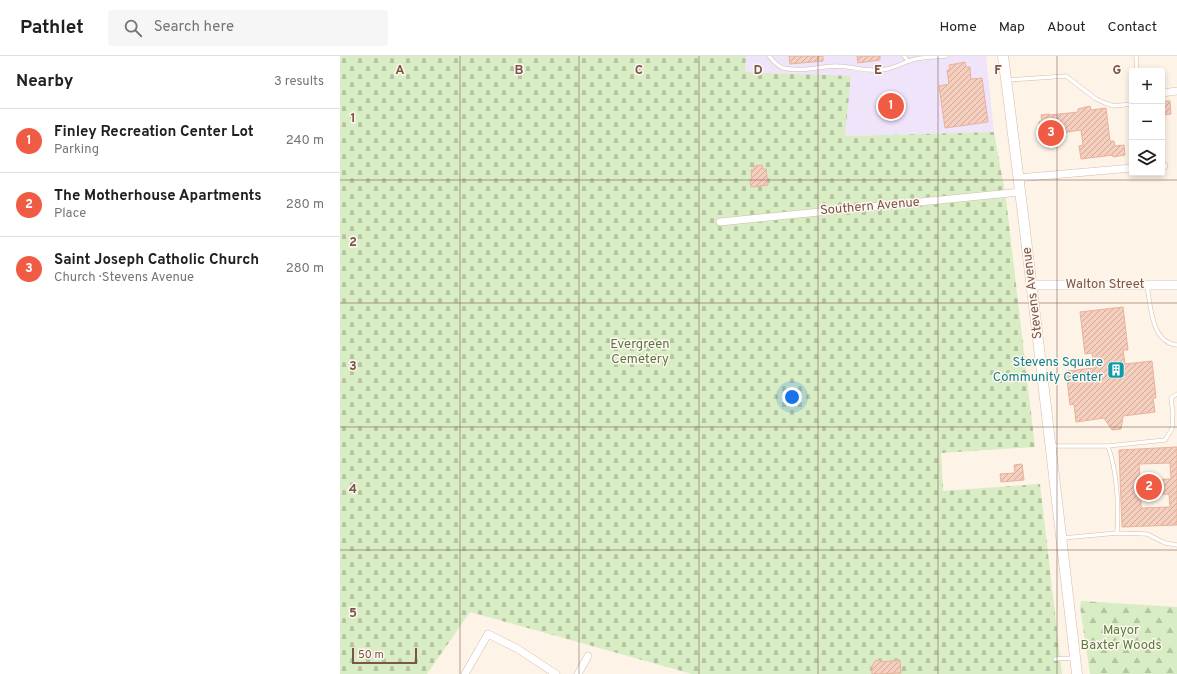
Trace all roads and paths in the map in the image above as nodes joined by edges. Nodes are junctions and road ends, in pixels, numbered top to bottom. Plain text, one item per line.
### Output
1 (769, 56) edge
2 (904, 56) edge
3 (946, 56) edge
4 (1003, 56) edge
5 (1136, 56) edge
6 (908, 61) junction
7 (1137, 68) edge
8 (1006, 80) junction
9 (1177, 91) edge
10 (1165, 93) edge
11 (1129, 104) edge
12 (1129, 168) edge
13 (1018, 178) junction
14 (1020, 192) junction
15 (720, 222) dead end
16 (1032, 285) junction
17 (1147, 285) junction
18 (1177, 285) edge
19 (1177, 345) edge
20 (1177, 394) edge
21 (1050, 446) junction
22 (1108, 446) junction
23 (1118, 533) junction
24 (1061, 538) junction
25 (1177, 545) edge
26 (588, 656) dead end
27 (1075, 658) junction
28 (1055, 659) dead end
29 (464, 674) edge
30 (556, 674) edge
31 (578, 674) edge
32 (1077, 674) edge

1 - 6 lane
2 - 6 lane
3 - 6 lane
4 - 8 main road, Stevens Avenue
5 - 7 lane
8 - 11 lane
8 - 13 main road, Stevens Avenue
9 - 10 street
12 - 13 street
13 - 14 main road, Stevens Avenue
14 - 15 street, Southern Avenue
14 - 16 main road, Stevens Avenue
16 - 17 street, Walton Street
16 - 21 main road, Stevens Avenue
17 - 18 street, Walton Street
17 - 19 lane
20 - 22 lane
21 - 22 lane
21 - 24 main road, Stevens Avenue
22 - 23 lane
23 - 24 lane
23 - 25 lane
24 - 27 main road, Stevens Avenue
26 - 31 street
27 - 28 lane
27 - 32 main road, Stevens Avenue
29 - 30 street

